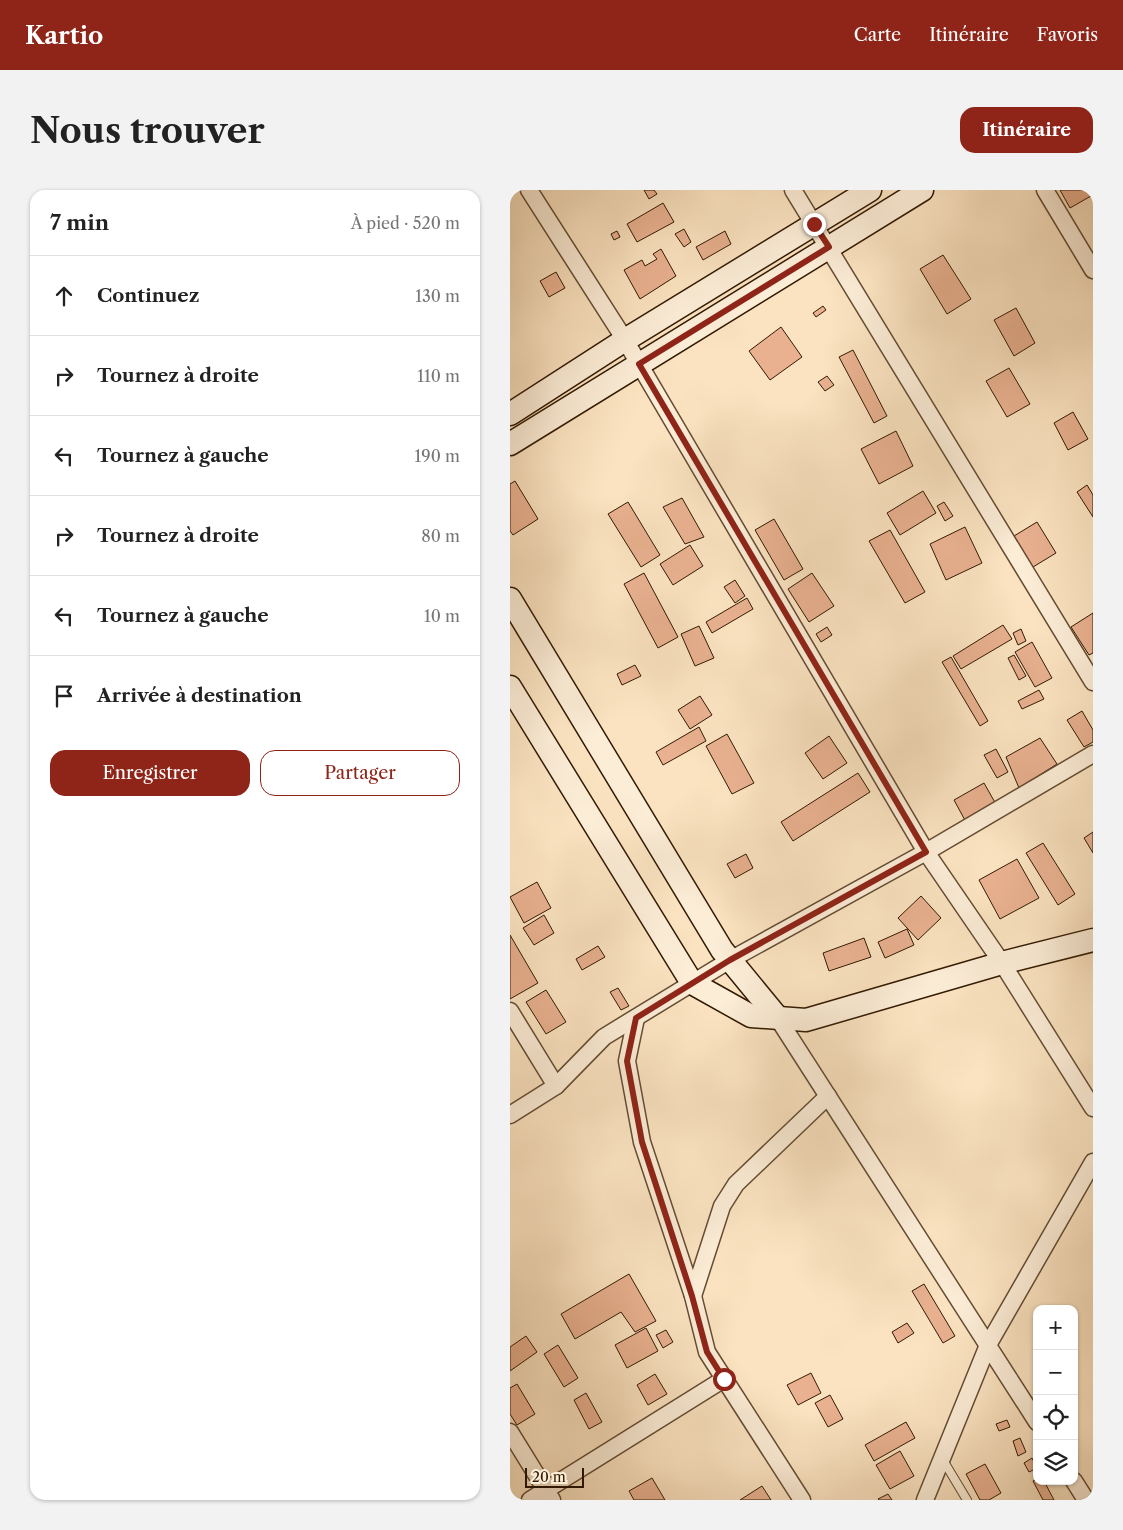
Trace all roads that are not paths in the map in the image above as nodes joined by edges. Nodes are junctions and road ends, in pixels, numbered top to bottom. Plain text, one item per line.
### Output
1 (529, 190) edge
2 (793, 190) edge
3 (870, 190) edge
4 (922, 190) edge
5 (1045, 190) edge
6 (814, 224) junction
7 (829, 247) junction
8 (1093, 270) edge
9 (625, 340) junction
10 (639, 364) junction
11 (510, 414) edge
12 (510, 444) edge
13 (510, 599) edge
14 (1093, 682) edge
15 (510, 687) edge
16 (1093, 754) edge
17 (926, 852) junction
18 (1093, 940) edge
19 (730, 960) junction
20 (1002, 963) junction
21 (692, 983) junction
22 (510, 1011) edge
23 (636, 1018) junction
24 (777, 1018) junction
25 (556, 1086) junction
26 (828, 1096) junction
27 (1093, 1108) edge
28 (510, 1115) edge
29 (1093, 1162) edge
30 (692, 1296) junction
31 (988, 1345) junction
32 (724, 1379) junction
33 (1033, 1416) edge
34 (510, 1432) edge
35 (942, 1459) junction
36 (1077, 1485) edge
37 (549, 1495) edge
38 (530, 1500) edge
39 (802, 1500) edge
40 (925, 1500) edge
41 (967, 1500) edge
42 (1086, 1500) edge

1 - 9 street
2 - 6 street
3 - 6 street
4 - 7 street
5 - 8 street
6 - 7 street
6 - 9 street
7 - 10 street
7 - 14 street
9 - 10 street
9 - 11 street
10 - 12 street
10 - 17 street
13 - 19 street
15 - 21 street
16 - 17 street
17 - 19 street
17 - 20 street
18 - 20 street
19 - 21 street
19 - 24 street
20 - 24 street
20 - 27 street
21 - 23 street
21 - 24 street
22 - 25 street
23 - 25 street
23 - 30 street
24 - 26 street
25 - 28 street
26 - 30 street
26 - 31 street
29 - 31 street
30 - 32 street
31 - 33 street
31 - 35 street
32 - 37 street
32 - 39 street
34 - 37 street
35 - 40 street
35 - 41 lane
36 - 42 street
37 - 38 street

